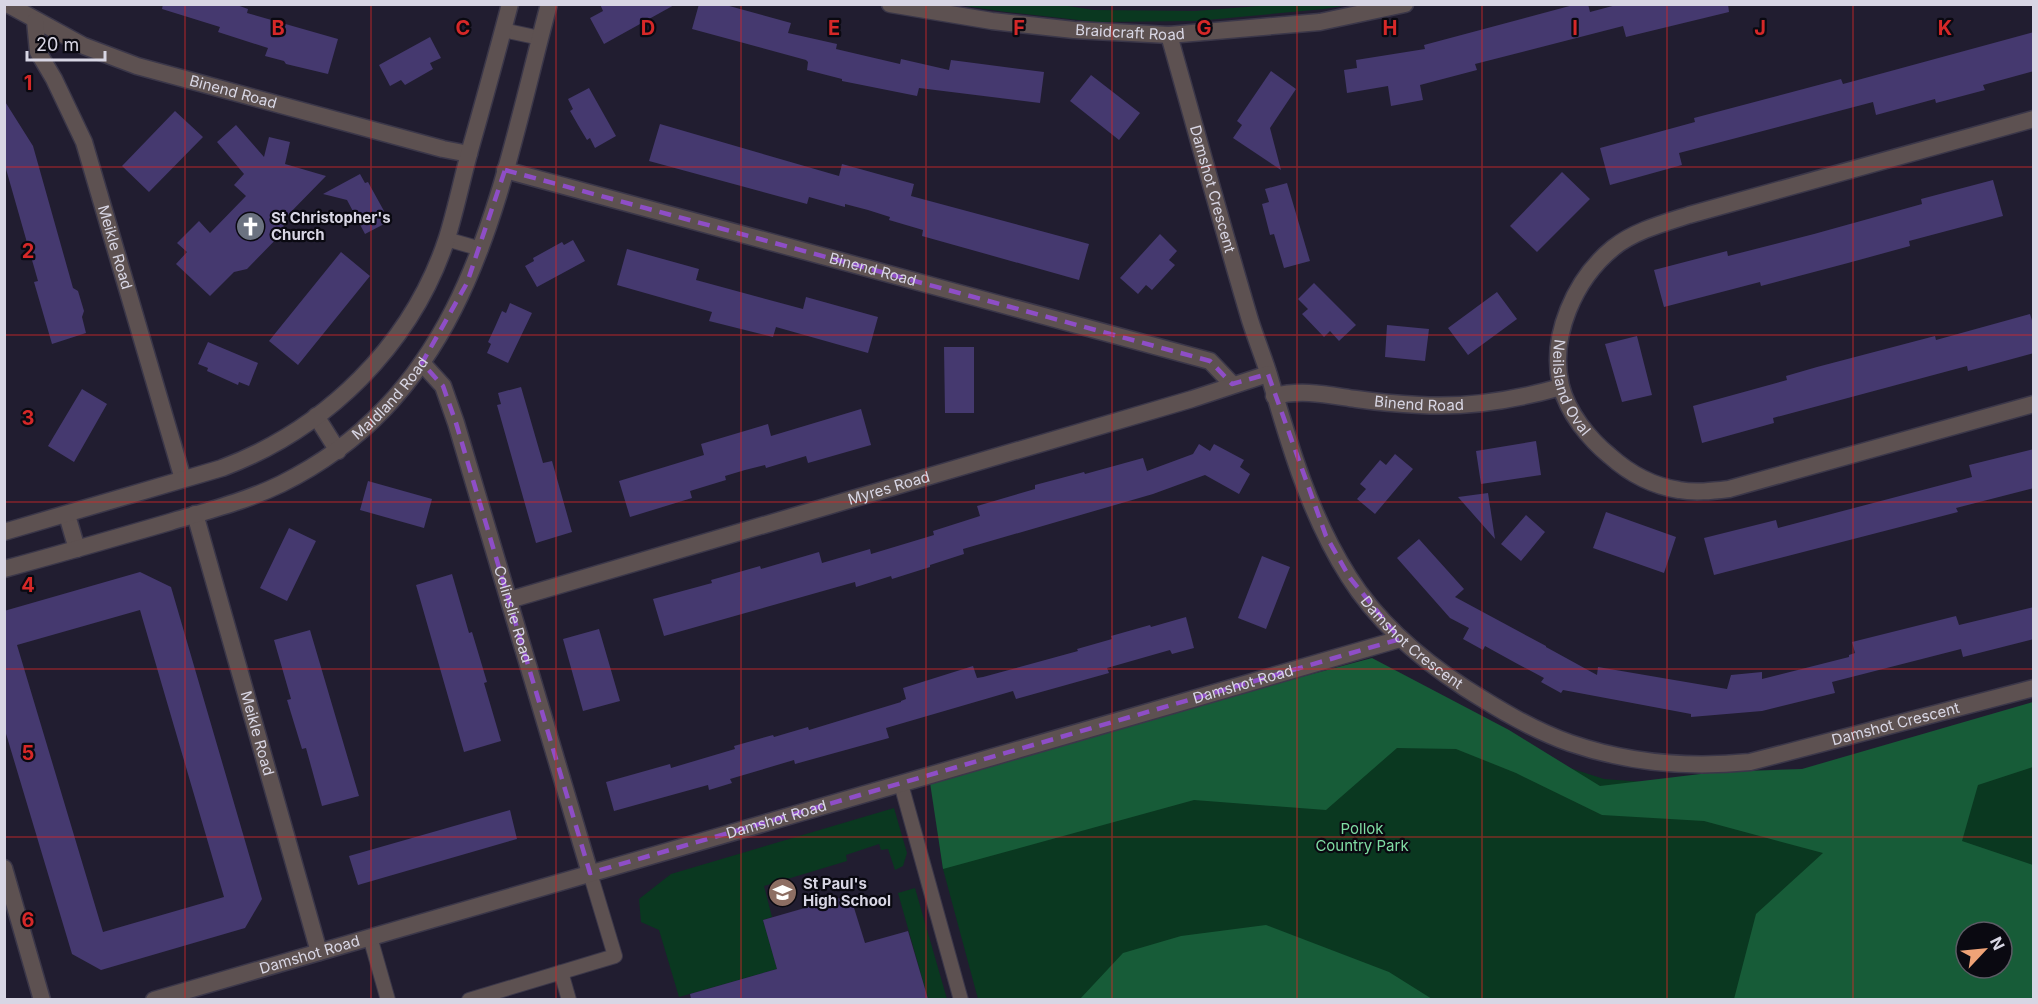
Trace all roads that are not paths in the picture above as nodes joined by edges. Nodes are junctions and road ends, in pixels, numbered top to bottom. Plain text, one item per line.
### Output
1 (7, 4) edge
2 (510, 4) edge
3 (549, 4) edge
4 (890, 4) edge
5 (1405, 4) edge
6 (35, 21) junction
7 (503, 30) junction
8 (1169, 35) junction
9 (540, 38) junction
10 (2034, 119) edge
11 (469, 154) junction
12 (505, 170) junction
13 (446, 239) junction
14 (481, 249) junction
15 (422, 363) junction
16 (1268, 374) junction
17 (1232, 384) junction
18 (1561, 387) junction
19 (1274, 396) junction
20 (2034, 404) edge
21 (316, 416) junction
22 (338, 451) junction
23 (183, 479) junction
24 (195, 514) junction
25 (67, 515) junction
26 (4, 532) edge
27 (77, 549) junction
28 (4, 569) edge
29 (509, 600) junction
30 (1400, 639) junction
31 (2034, 688) edge
32 (901, 784) junction
33 (4, 867) edge
34 (590, 873) junction
35 (370, 937) junction
36 (319, 952) junction
37 (561, 972) junction
38 (42, 999) edge
39 (154, 999) edge
40 (388, 999) edge
41 (469, 999) edge
42 (569, 999) edge
43 (961, 999) edge

1 - 6 street, Binend Road
2 - 7 street
3 - 9 street, Maidland Road
4 - 8 street, Braidcraft Road
5 - 8 street, Braidcraft Road
6 - 11 street, Binend Road
6 - 23 street, Meikle Road
7 - 9 lane
7 - 11 street
8 - 16 street, Damshot Crescent
9 - 12 street, Maidland Road
10 - 18 street, Neilsland Oval
11 - 13 street
12 - 14 street, Maidland Road
12 - 17 street, Binend Road
13 - 14 lane
13 - 21 street
14 - 15 street, Maidland Road
15 - 22 street, Maidland Road
15 - 29 street, Colinslie Road
16 - 17 street, Myres Road
16 - 19 street, Damshot Crescent
17 - 29 street, Myres Road
18 - 19 street, Binend Road
18 - 20 street, Neilsland Oval
19 - 30 street, Damshot Crescent
21 - 22 street
21 - 23 street
22 - 24 street, Maidland Road
23 - 25 street
24 - 27 street, Maidland Road
24 - 36 street, Meikle Road
25 - 26 street
25 - 27 street
27 - 28 street, Maidland Road
29 - 34 street, Colinslie Road
30 - 31 street, Damshot Crescent
30 - 32 street, Damshot Road
32 - 34 street, Damshot Road
32 - 43 lane
33 - 38 street
34 - 35 street, Damshot Road
34 - 37 lane
35 - 36 street, Damshot Road
35 - 40 lane
36 - 39 street, Damshot Road
37 - 41 lane
37 - 42 lane

